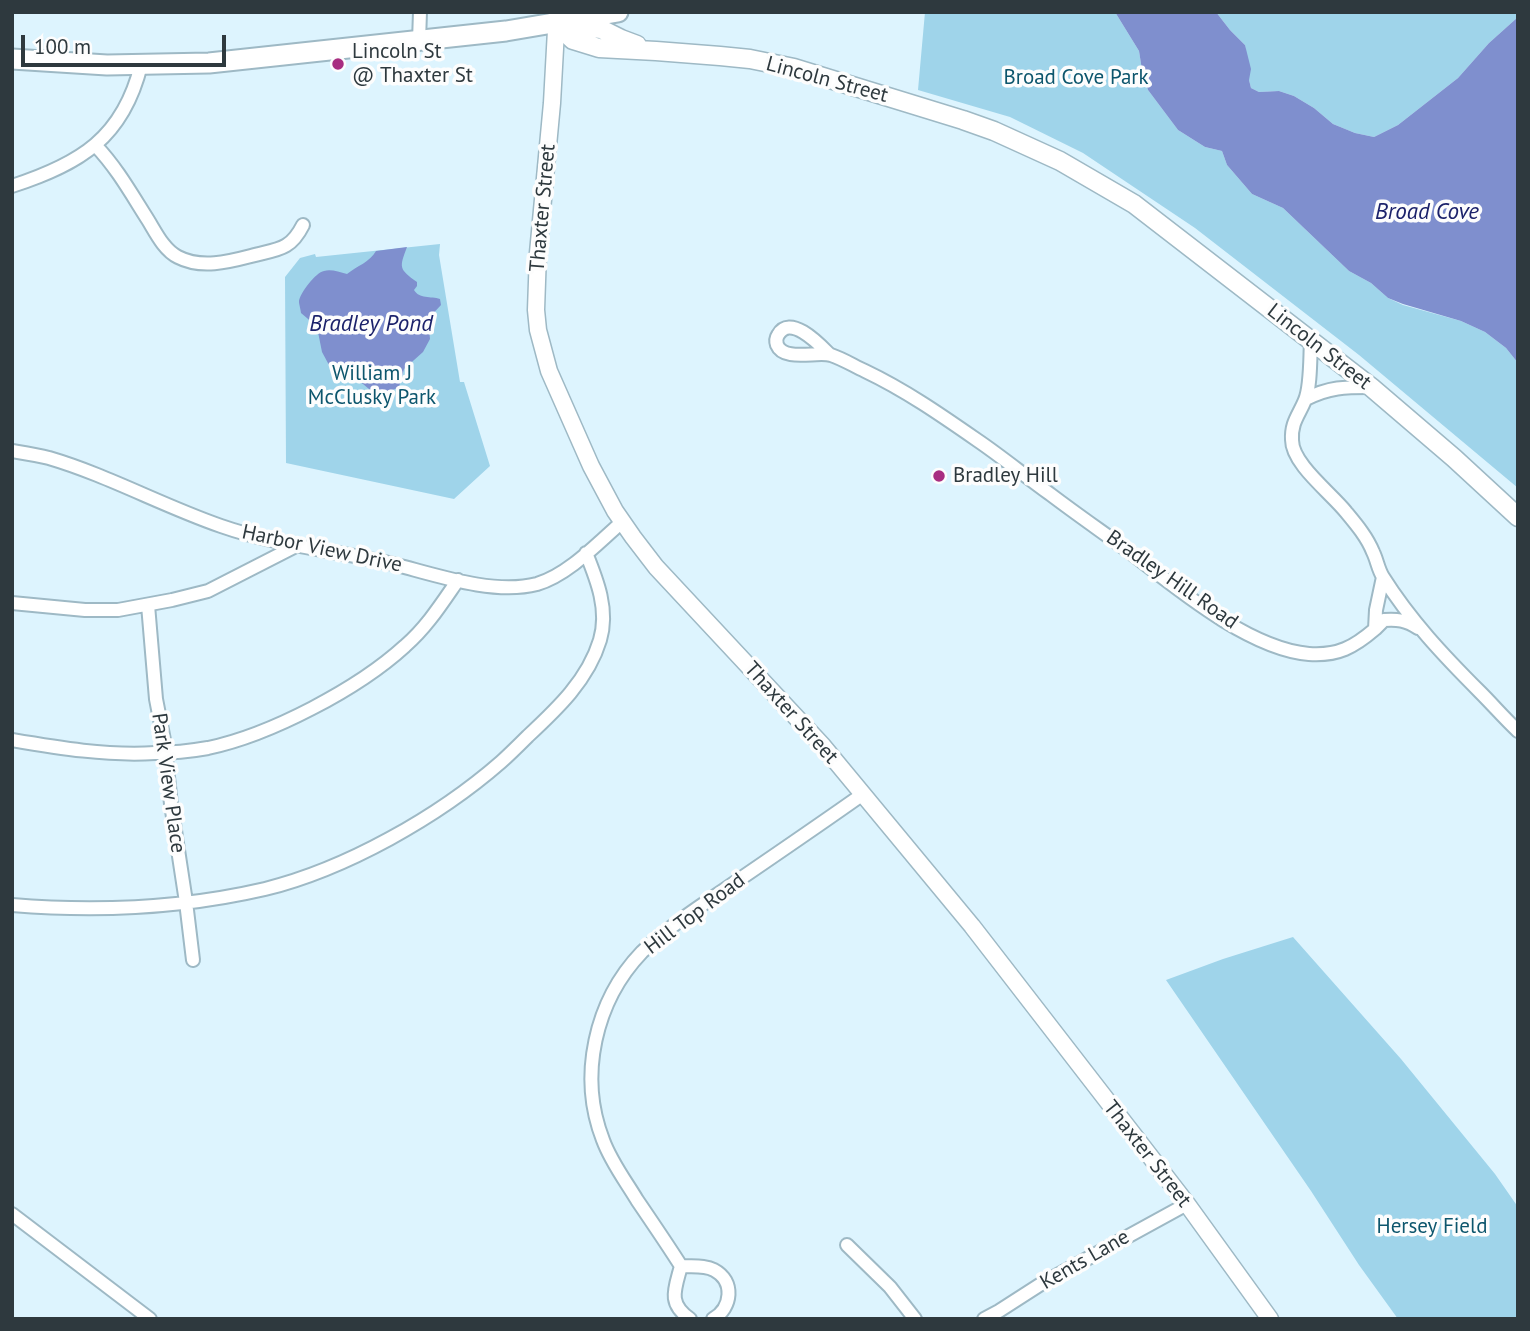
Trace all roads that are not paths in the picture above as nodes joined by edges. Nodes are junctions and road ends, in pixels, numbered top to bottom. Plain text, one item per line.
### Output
1 (420, 12) edge
2 (618, 12) edge
3 (557, 18) edge
4 (419, 41) junction
5 (12, 59) edge
6 (141, 65) junction
7 (96, 145) junction
8 (12, 186) edge
9 (303, 225) dead end
10 (1311, 341) junction
11 (829, 354) dead end
12 (1371, 387) junction
13 (1306, 399) junction
14 (12, 451) edge
15 (1518, 517) edge
16 (622, 522) junction
17 (298, 545) junction
18 (586, 553) junction
19 (1383, 576) junction
20 (458, 580) junction
21 (12, 603) edge
22 (148, 605) junction
23 (1375, 629) junction
24 (1420, 629) junction
25 (1518, 731) edge
26 (12, 740) edge
27 (166, 752) junction
28 (863, 794) junction
29 (186, 902) junction
30 (12, 905) edge
31 (193, 960) dead end
32 (1187, 1204) junction
33 (12, 1214) edge
34 (847, 1245) dead end
35 (681, 1266) junction
36 (150, 1319) edge
37 (690, 1319) edge
38 (713, 1319) edge
39 (915, 1319) edge
40 (984, 1319) edge
41 (1270, 1319) edge

1 - 4 street
2 - 3 main road
3 - 4 main road
3 - 10 main road, Lincoln Street
3 - 16 street, Thaxter Street
4 - 6 main road
5 - 6 main road
6 - 7 street
7 - 8 street
7 - 9 street
10 - 12 main road, Lincoln Street
10 - 13 street
11 - 23 street, Bradley Hill Road
12 - 13 street
12 - 15 main road, Lincoln Street
13 - 19 street
14 - 17 street, Harbor View Drive
16 - 18 street, Harbor View Drive
16 - 28 street, Thaxter Street
17 - 20 street, Harbor View Drive
17 - 22 street
18 - 20 street, Harbor View Drive
18 - 29 street
19 - 23 street
19 - 24 street
20 - 27 street
21 - 22 street
22 - 27 street, Park View Place
23 - 24 street
24 - 25 street
26 - 27 street
27 - 29 street, Park View Place
28 - 32 street, Thaxter Street
28 - 35 street, Hill Top Road
29 - 30 street
29 - 31 street, Park View Place
32 - 40 street, Kents Lane
32 - 41 street, Thaxter Street
33 - 36 street
34 - 39 street
35 - 37 street
35 - 38 street

